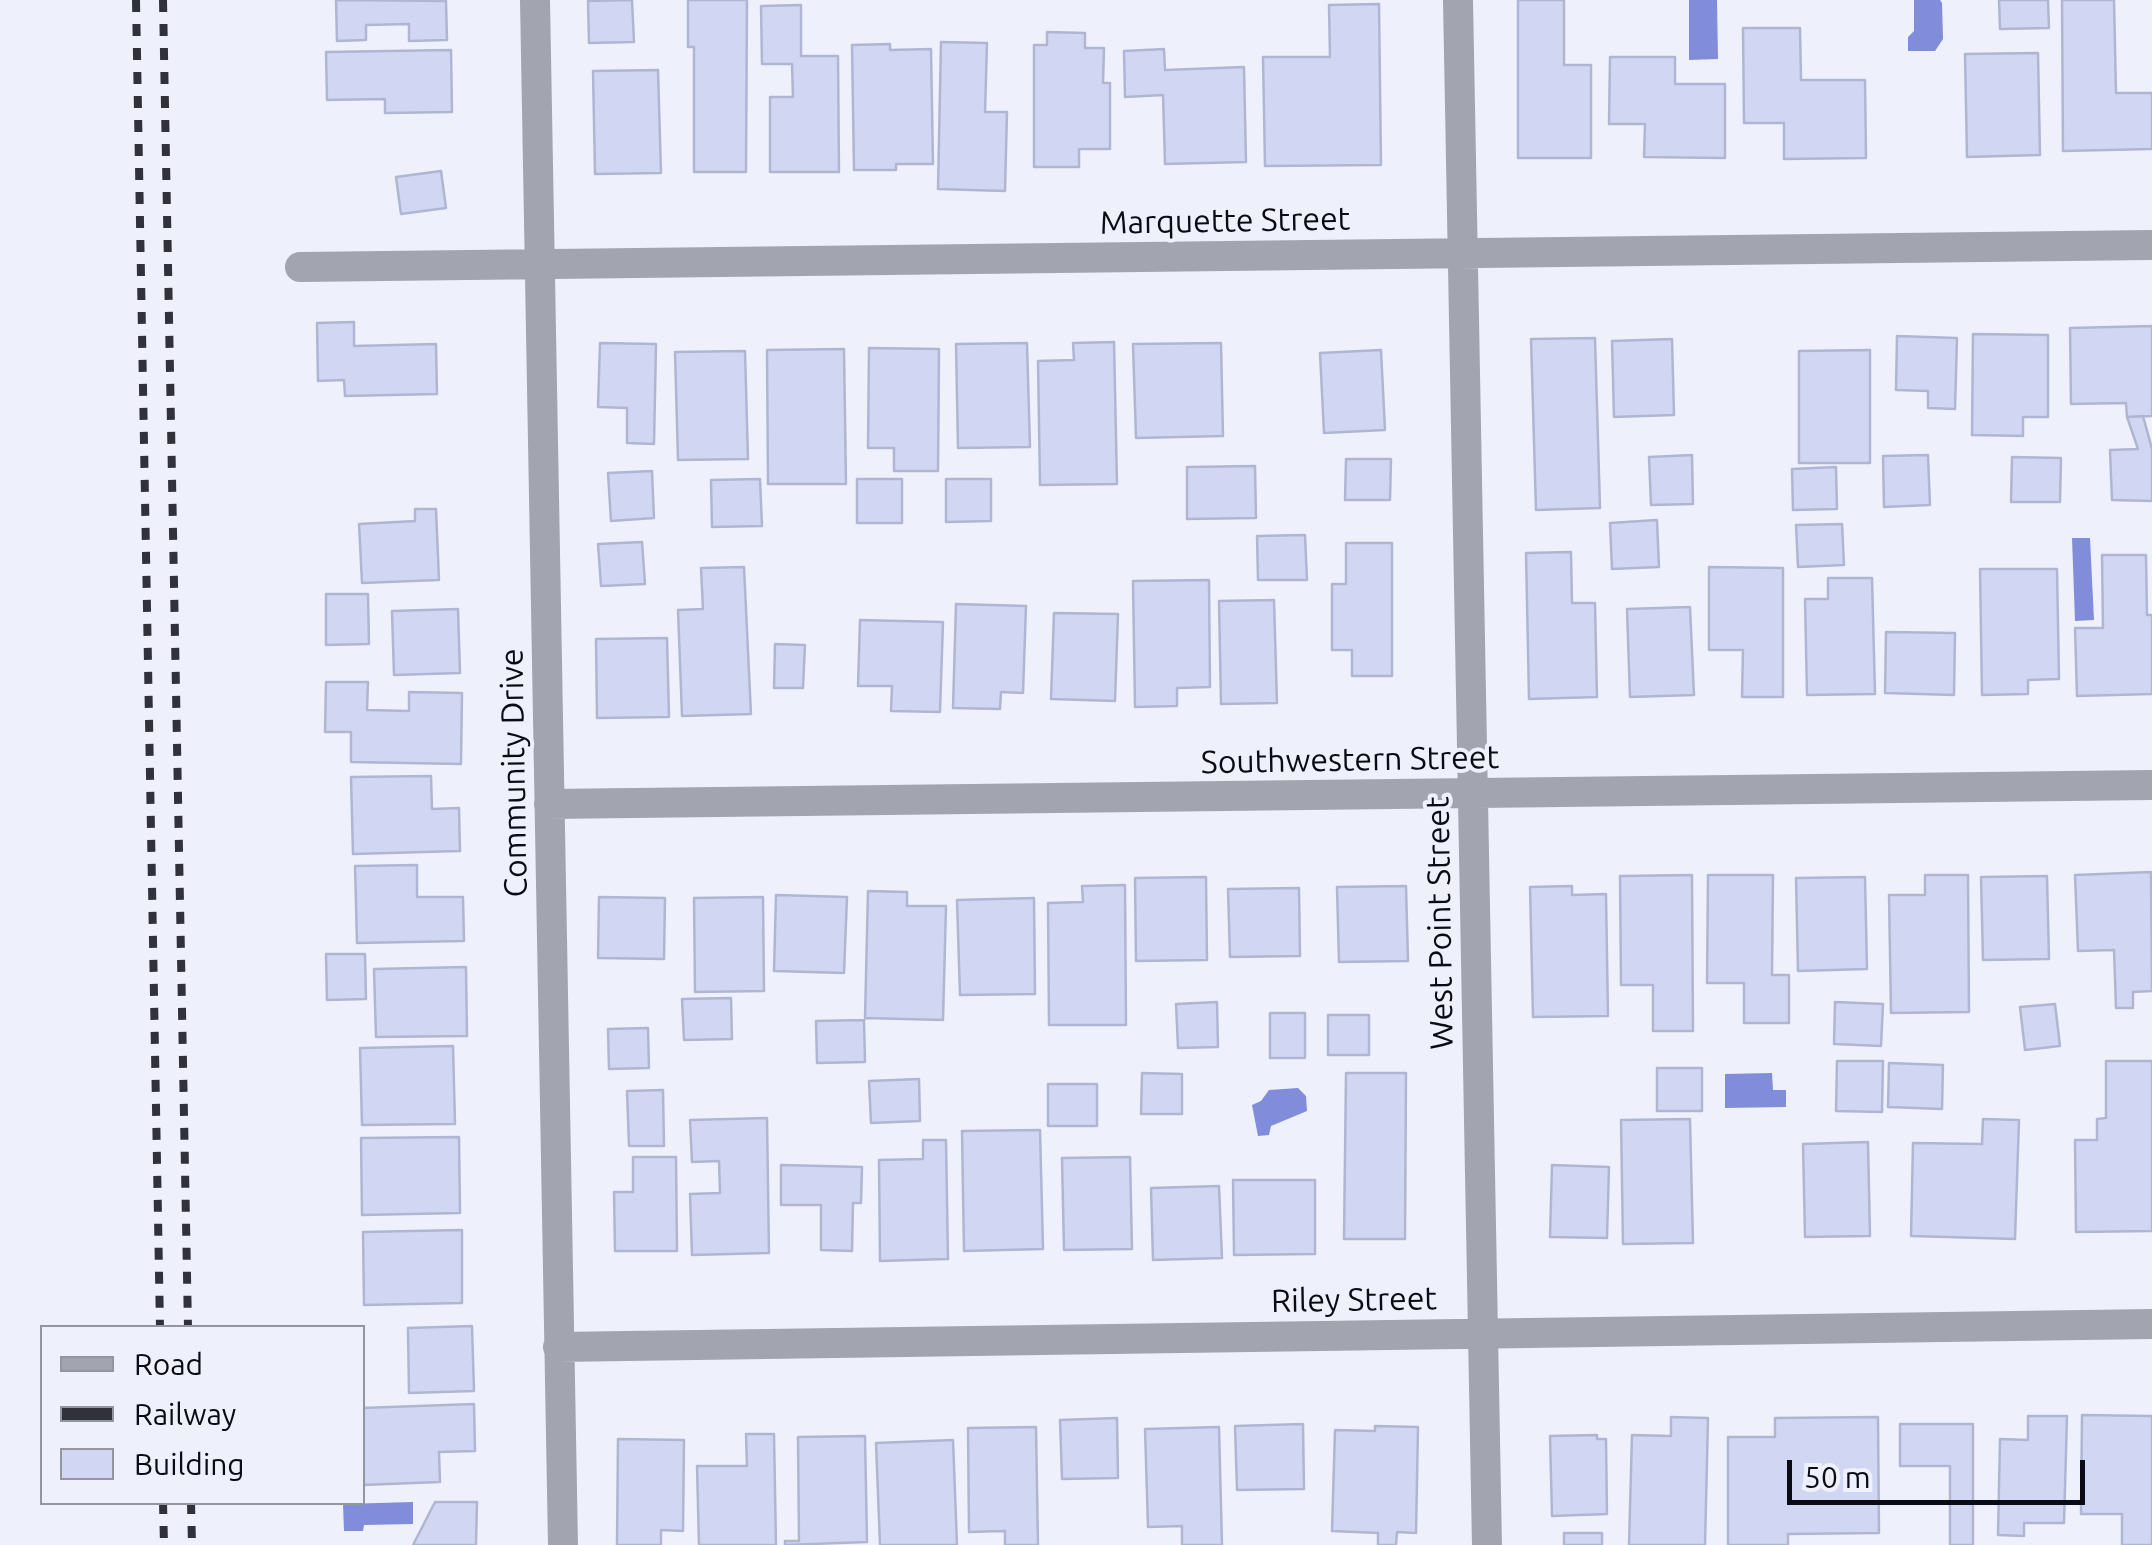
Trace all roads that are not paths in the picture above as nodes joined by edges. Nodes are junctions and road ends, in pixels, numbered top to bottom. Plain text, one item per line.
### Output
1 (535, 0) edge
2 (1458, 0) edge
3 (2152, 246) edge
4 (1463, 254) junction
5 (540, 264) junction
6 (300, 267) dead end
7 (2152, 785) edge
8 (1472, 793) junction
9 (549, 804) junction
10 (2152, 1324) edge
11 (1483, 1334) junction
12 (558, 1347) junction
13 (563, 1545) edge
14 (1487, 1545) edge

1 - 5 street, Community Drive
2 - 4 street, West Point Street
3 - 4 street, Marquette Street
4 - 5 street, Marquette Street
4 - 8 street, West Point Street
5 - 6 street, Marquette Street
5 - 9 street, Community Drive
7 - 8 street, Southwestern Street
8 - 9 street, Southwestern Street
8 - 11 street, West Point Street
9 - 12 street, Community Drive
10 - 11 street, Riley Street
11 - 12 street, Riley Street
11 - 14 street, West Point Street
12 - 13 street, Community Drive

